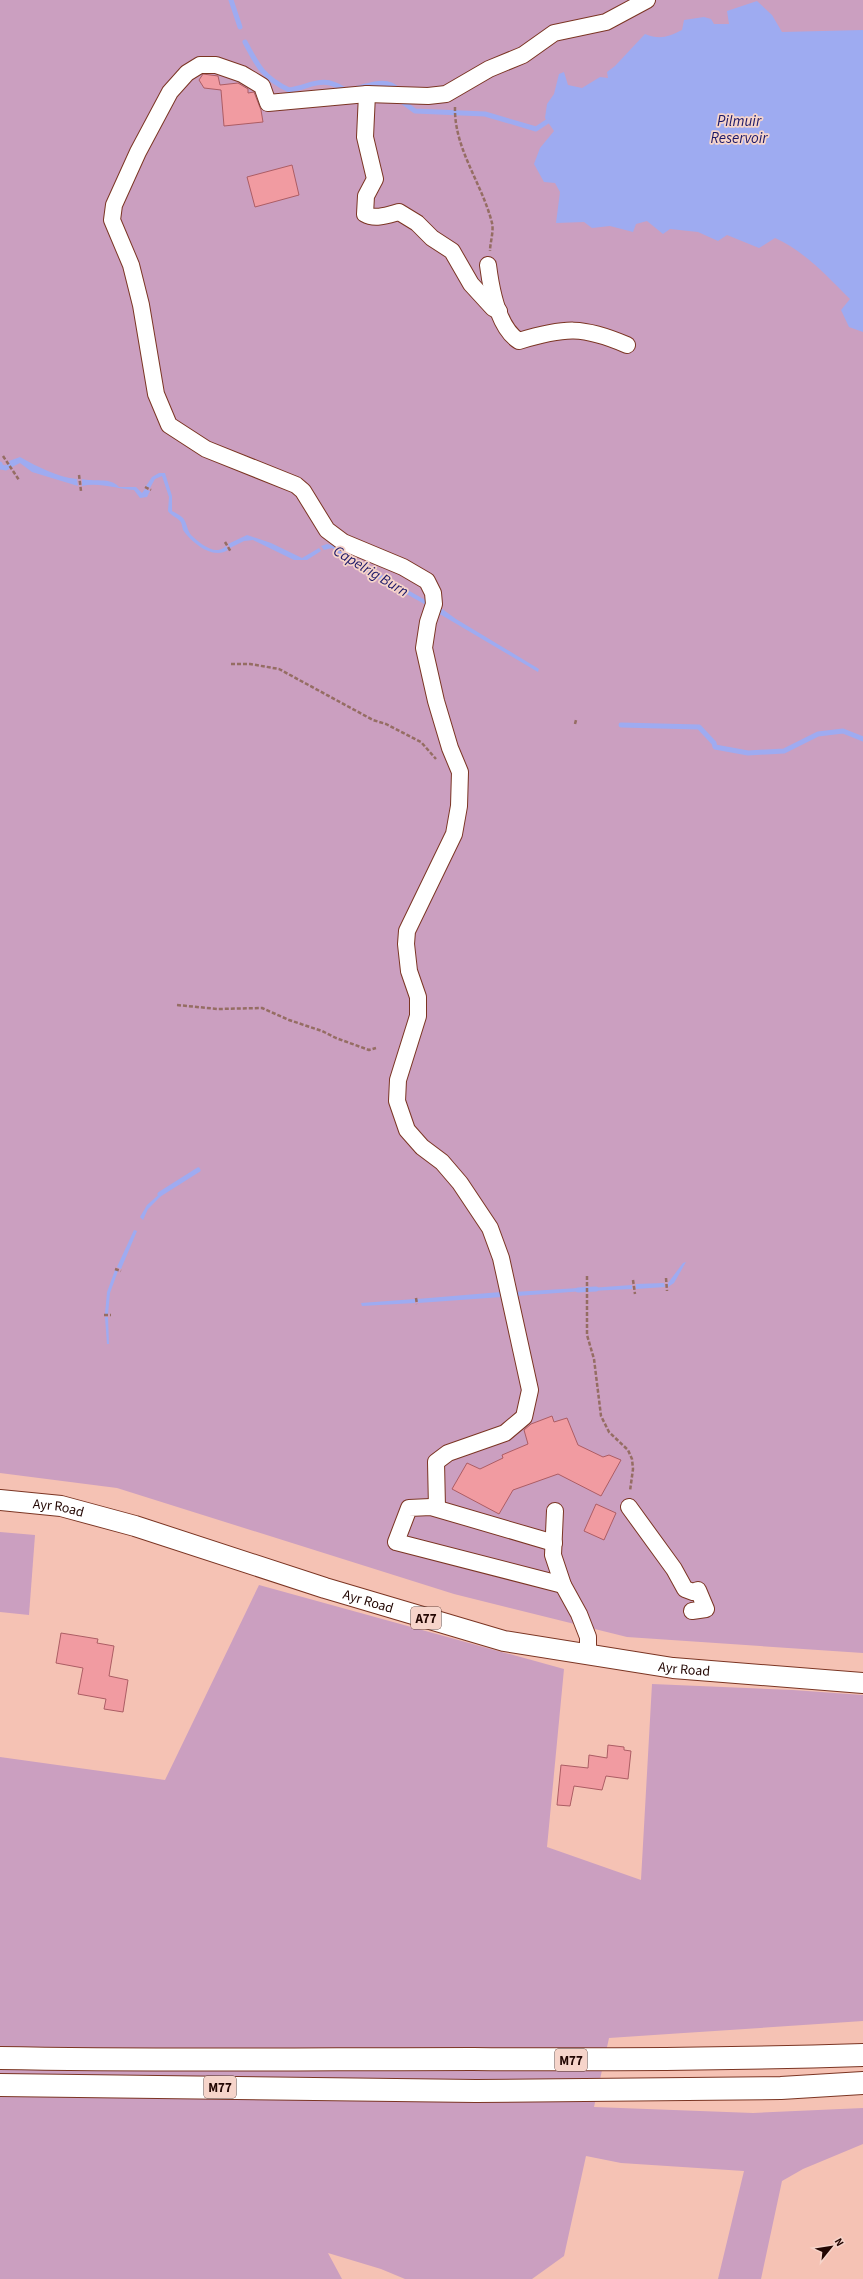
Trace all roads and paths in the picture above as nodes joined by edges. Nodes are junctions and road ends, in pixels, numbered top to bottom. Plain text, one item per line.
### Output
1 (647, 0) edge
2 (366, 94) junction
3 (455, 110) dead end
4 (488, 265) joint
5 (499, 311) junction
6 (627, 345) dead end
7 (3, 456) dead end
8 (79, 475) dead end
9 (18, 480) dead end
10 (145, 487) dead end
11 (151, 490) dead end
12 (81, 491) dead end
13 (226, 543) dead end
14 (230, 550) dead end
15 (231, 664) dead end
16 (576, 720) dead end
17 (575, 724) dead end
18 (459, 781) junction
19 (177, 1005) dead end
20 (376, 1048) dead end
21 (115, 1269) dead end
22 (121, 1271) dead end
23 (587, 1276) dead end
24 (666, 1280) dead end
25 (633, 1282) dead end
26 (667, 1290) dead end
27 (635, 1294) dead end
28 (416, 1298) dead end
29 (417, 1304) dead end
30 (104, 1315) dead end
31 (111, 1315) dead end
32 (0, 1500) edge
33 (629, 1502) joint
34 (437, 1508) junction
35 (555, 1511) dead end
36 (554, 1543) junction
37 (563, 1585) junction
38 (692, 1611) dead end
39 (588, 1654) junction
40 (863, 1683) edge
41 (863, 2050) edge
42 (863, 2055) edge
43 (811, 2056) junction
44 (0, 2058) edge
45 (863, 2083) edge
46 (0, 2085) edge
47 (613, 2089) junction
48 (863, 2097) edge

1 - 2 lane
2 - 5 lane
2 - 18 lane
3 - 4 path
4 - 5 lane
5 - 6 lane
7 - 9 path
8 - 12 path
10 - 11 path
13 - 14 path
15 - 18 path
16 - 17 path
18 - 34 lane
19 - 20 path
21 - 22 path
23 - 33 path
24 - 26 path
25 - 27 path
28 - 29 path
30 - 31 path
32 - 39 main road, Ayr Road / A77
33 - 38 lane
34 - 36 lane
34 - 37 lane
35 - 36 lane
36 - 37 lane
37 - 39 lane
39 - 40 main road, Ayr Road / A77
41 - 43 highway
42 - 43 highway, M77
43 - 44 highway, M77
45 - 47 highway, M77
46 - 47 highway, M77
47 - 48 highway

